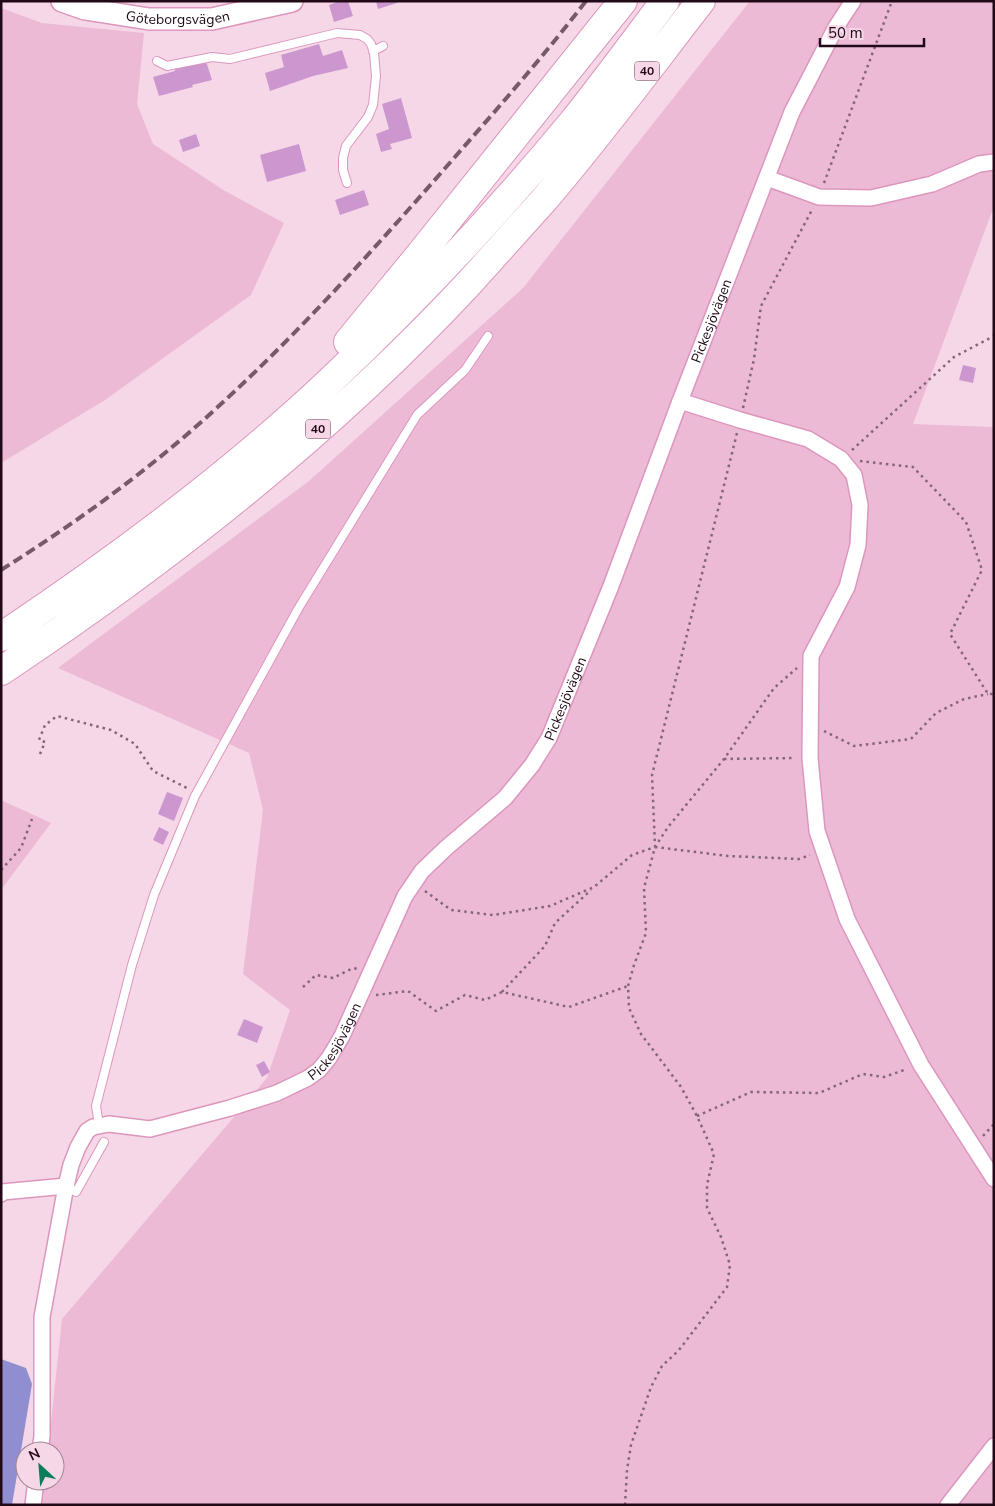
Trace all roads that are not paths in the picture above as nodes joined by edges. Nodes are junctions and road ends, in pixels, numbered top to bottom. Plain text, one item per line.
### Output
1 (292, 1) edge
2 (623, 1) edge
3 (665, 1) edge
4 (701, 1) edge
5 (853, 1) edge
6 (68, 2) edge
7 (383, 46) dead end
8 (373, 51) junction
9 (157, 61) dead end
10 (994, 162) edge
11 (767, 178) junction
12 (347, 183) dead end
13 (488, 336) dead end
14 (680, 401) junction
15 (200, 493) junction
16 (1, 637) edge
17 (1, 671) edge
18 (99, 1125) junction
19 (104, 1142) dead end
20 (994, 1179) edge
21 (66, 1186) junction
22 (1, 1194) edge
23 (41, 1441) edge
24 (994, 1446) edge
25 (35, 1491) edge
26 (33, 1505) edge
27 (948, 1505) edge

1 - 6 street, Göteborgsvägen
2 - 15 highway
3 - 15 highway, 40
4 - 17 highway, 40
5 - 11 street, Pickesjövägen
7 - 8 lane
8 - 9 lane
8 - 12 lane
10 - 11 street
11 - 14 street, Pickesjövägen
13 - 18 lane
14 - 18 street, Pickesjövägen
14 - 20 street
15 - 16 highway, 40
18 - 21 street
19 - 21 lane
21 - 22 street
21 - 23 street
24 - 27 street
25 - 26 street

